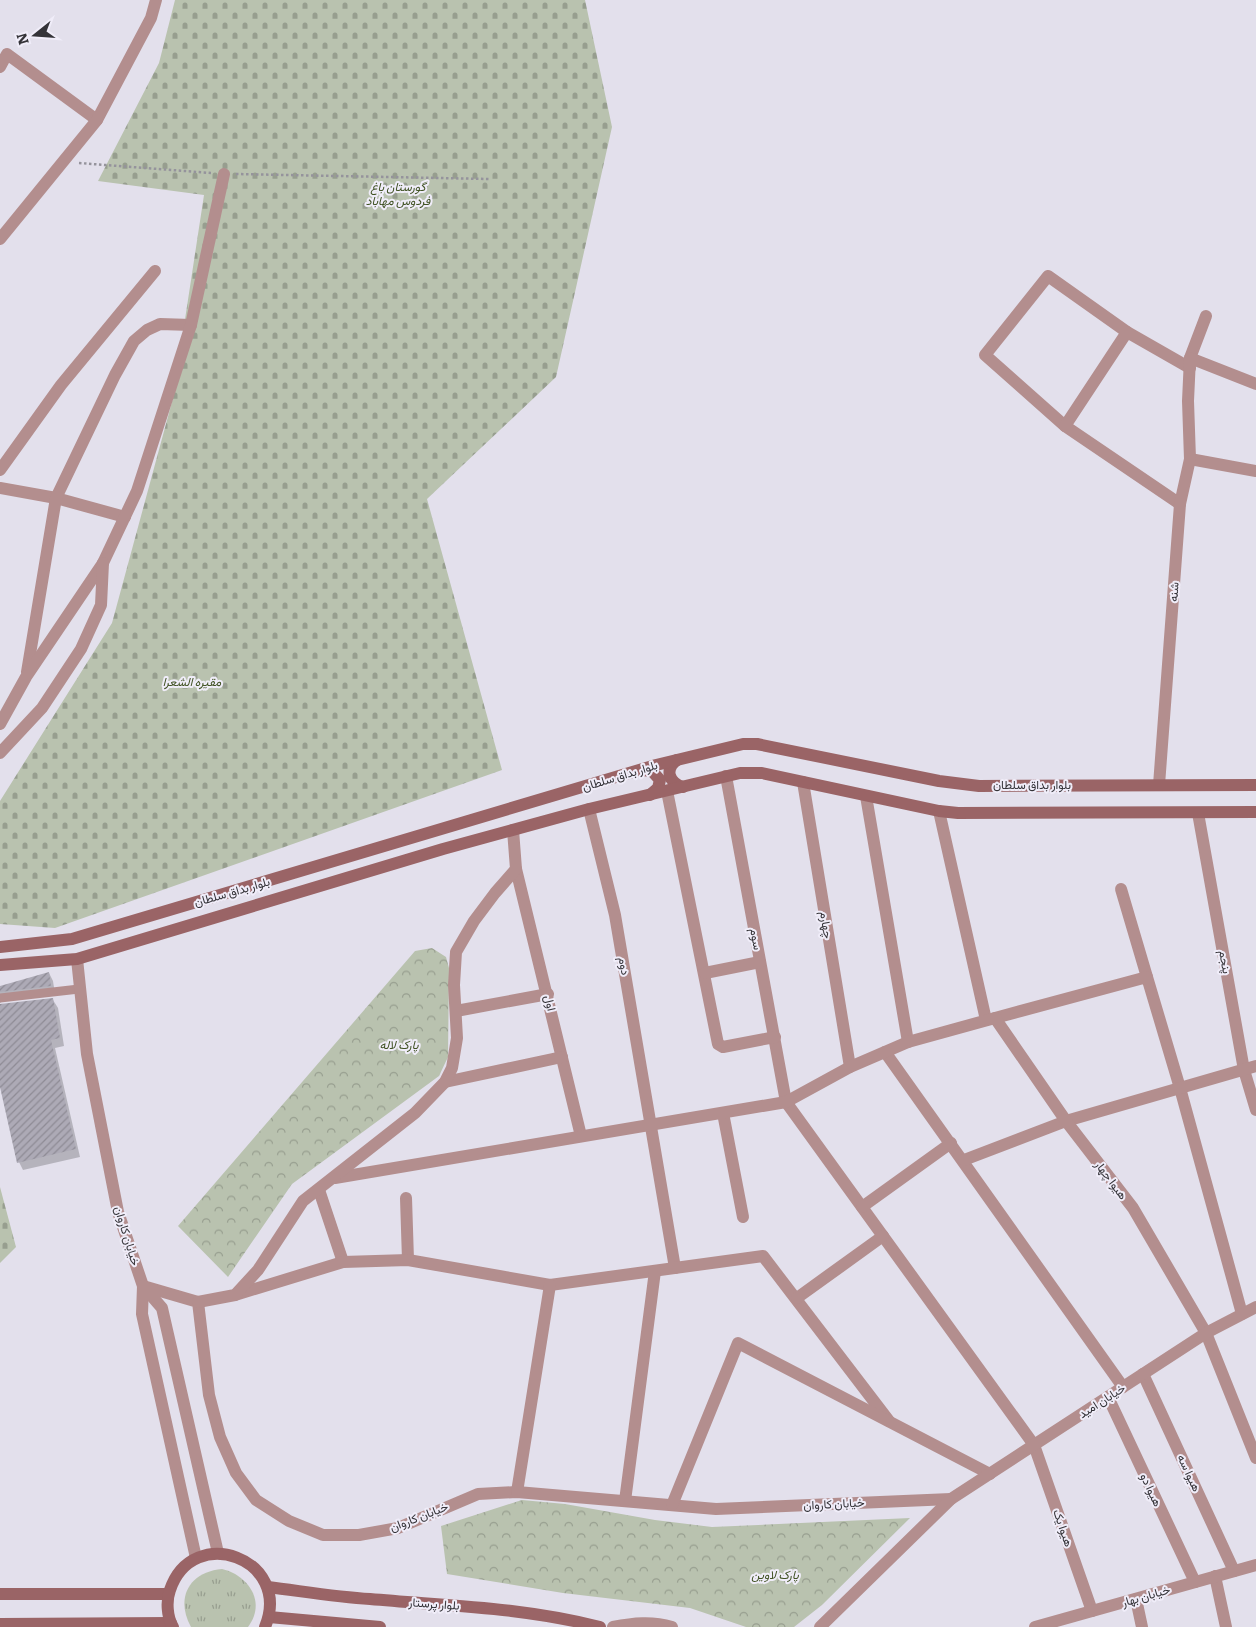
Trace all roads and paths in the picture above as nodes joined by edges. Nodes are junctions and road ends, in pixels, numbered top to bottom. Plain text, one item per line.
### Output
1 (156, 0) edge
2 (4, 52) edge
3 (0, 67) edge
4 (97, 120) junction
5 (63, 162) junction
6 (224, 174) junction
7 (489, 179) dead end
8 (0, 239) edge
9 (155, 270) dead end
10 (1206, 316) dead end
11 (191, 325) junction
12 (1127, 332) junction
13 (1190, 363) junction
14 (1256, 384) edge
15 (1065, 426) junction
16 (1190, 459) junction
17 (0, 470) edge
18 (1256, 471) edge
19 (0, 488) edge
20 (56, 498) junction
21 (1180, 504) junction
22 (125, 517) junction
23 (103, 563) junction
24 (26, 676) junction
25 (0, 724) edge
26 (0, 753) edge
27 (676, 760) junction
28 (641, 770) junction
29 (726, 776) junction
30 (803, 782) junction
31 (1159, 785) junction
32 (1256, 785) edge
33 (683, 787) junction
34 (667, 791) junction
35 (650, 795) junction
36 (866, 796) junction
37 (589, 810) junction
38 (939, 812) junction
39 (1198, 812) junction
40 (1256, 812) edge
41 (512, 830) junction
42 (516, 869) junction
43 (1121, 889) dead end
44 (0, 946) edge
45 (77, 959) junction
46 (760, 962) junction
47 (0, 965) edge
48 (705, 974) junction
49 (1147, 977) junction
50 (80, 989) junction
51 (548, 994) junction
52 (0, 998) edge
53 (456, 1010) junction
54 (991, 1019) junction
55 (774, 1038) junction
56 (908, 1042) junction
57 (885, 1052) junction
58 (562, 1057) junction
59 (850, 1067) junction
60 (1250, 1068) edge
61 (445, 1082) junction
62 (1180, 1088) junction
63 (786, 1102) junction
64 (1256, 1110) edge
65 (723, 1113) junction
66 (1066, 1120) junction
67 (653, 1124) junction
68 (581, 1136) junction
69 (951, 1142) junction
70 (964, 1160) junction
71 (335, 1178) junction
72 (318, 1190) junction
73 (406, 1198) dead end
74 (862, 1208) junction
75 (743, 1217) dead end
76 (883, 1236) junction
77 (408, 1260) junction
78 (343, 1262) junction
79 (675, 1268) junction
80 (655, 1271) junction
81 (550, 1285) junction
82 (143, 1286) junction
83 (235, 1295) junction
84 (797, 1298) junction
85 (198, 1302) junction
86 (1256, 1307) edge
87 (162, 1308) junction
88 (142, 1314) junction
89 (1242, 1314) junction
90 (1206, 1333) junction
91 (1143, 1374) junction
92 (1123, 1387) junction
93 (1108, 1397) junction
94 (889, 1421) junction
95 (1034, 1445) junction
96 (1256, 1458) edge
97 (990, 1474) junction
98 (517, 1492) junction
99 (951, 1499) junction
100 (625, 1501) junction
101 (672, 1506) junction
102 (218, 1553) junction
103 (196, 1558) junction
104 (1256, 1565) edge
105 (1234, 1571) junction
106 (1215, 1576) junction
107 (1195, 1582) junction
108 (268, 1587) junction
109 (0, 1594) edge
110 (168, 1594) junction
111 (1136, 1599) junction
112 (1092, 1610) junction
113 (267, 1622) edge
114 (0, 1624) edge
115 (1056, 1624) edge
116 (172, 1625) edge
117 (380, 1627) edge
118 (600, 1627) edge
119 (613, 1627) edge
120 (672, 1627) edge
121 (820, 1627) edge
122 (1035, 1627) edge
123 (1142, 1627) edge
124 (1226, 1627) edge

1 - 4 street
2 - 3 street
2 - 4 street
4 - 5 street
5 - 6 path
5 - 8 street
6 - 7 path
6 - 11 street
9 - 17 street
10 - 13 street, شنه
11 - 20 street
11 - 22 street
12 - 13 street
12 - 15 street
12 - 15 street
13 - 14 street
13 - 16 street, شنه
15 - 21 street
16 - 18 street
16 - 21 street, شنه
19 - 20 street
20 - 22 street
20 - 24 street
21 - 31 street, شنه
22 - 23 street
23 - 24 street
23 - 26 street
24 - 25 street
27 - 28 main road, بلوار بداق سلطان
27 - 31 main road, بلوار بداق سلطان
27 - 33 main road
28 - 35 main road
28 - 44 main road, بلوار بداق سلطان
29 - 30 main road, بلوار بداق سلطان
29 - 33 main road, بلوار بداق سلطان
29 - 46 street, سوم
30 - 36 main road, بلوار بداق سلطان
30 - 59 street, چهارم
31 - 32 main road, بلوار بداق سلطان
33 - 34 main road, بلوار بداق سلطان
34 - 35 main road, بلوار بداق سلطان
34 - 48 street
35 - 37 main road, بلوار بداق سلطان
36 - 38 main road, بلوار بداق سلطان
36 - 56 street
37 - 41 main road, بلوار بداق سلطان
37 - 67 street, دوم
38 - 39 main road, بلوار بداق سلطان
38 - 54 street
39 - 40 main road, بلوار بداق سلطان
39 - 60 street, پنجم
41 - 42 street, اول
41 - 45 main road, بلوار بداق سلطان
42 - 51 street, اول
42 - 53 street
43 - 49 street
45 - 47 main road, بلوار بداق سلطان
45 - 50 street, خیابان کاروان
46 - 48 street
46 - 55 street, سوم
48 - 55 street
49 - 54 street
49 - 62 street
50 - 52 lane
50 - 82 street, خیابان کاروان
51 - 53 street
51 - 58 street, اول
53 - 61 street
54 - 56 street
54 - 66 street, هیوا چهار
55 - 63 street, سوم
56 - 57 street
57 - 59 street
57 - 69 street
58 - 61 street
58 - 68 street, اول
59 - 63 street
60 - 62 street
60 - 64 street, پنجم
61 - 71 street
62 - 66 street
62 - 89 street
63 - 65 street
63 - 74 street, هیوا یک
65 - 67 street
65 - 75 street
66 - 70 street
66 - 90 street, هیوا چهار
67 - 68 street
67 - 79 street, دوم
68 - 71 street
69 - 70 street
69 - 74 street
70 - 92 street
71 - 72 street
72 - 78 street
72 - 83 street
73 - 77 street
74 - 76 street, هیوا یک
76 - 84 street
76 - 95 street, هیوا یک
77 - 78 street
77 - 81 street
78 - 83 street
79 - 80 street
79 - 84 street
80 - 81 street
80 - 100 street
81 - 98 street
82 - 85 street
82 - 87 street
82 - 88 street
83 - 85 street
84 - 94 street
85 - 98 street, خیابان کاروان
86 - 89 street, خیابان امید
87 - 88 street
87 - 102 street
88 - 103 street
89 - 90 street, خیابان امید
90 - 91 street, خیابان امید
90 - 96 street, هیوا چهار
91 - 92 street, خیابان امید
91 - 105 street, هیوا سه
92 - 93 street, خیابان امید
93 - 95 street, خیابان امید
93 - 107 street, هیوا دو
94 - 97 street
94 - 101 street
95 - 97 street, خیابان امید
95 - 112 street, هیوا یک
97 - 99 street, خیابان امید
98 - 100 street, خیابان کاروان
99 - 101 street, خیابان کاروان
99 - 121 street, خیابان امید
100 - 101 street, خیابان کاروان
102 - 103 main road
102 - 108 main road
103 - 110 main road
104 - 105 street, خیابان بهار
105 - 106 street, خیابان بهار
106 - 107 street, خیابان بهار
106 - 124 street
107 - 111 street, خیابان بهار
108 - 113 main road
108 - 118 main road, بلوار پرستار
109 - 110 main road
110 - 116 main road
111 - 112 street, خیابان بهار
111 - 123 street
112 - 115 street, خیابان بهار
113 - 117 main road
114 - 116 main road
115 - 122 street, خیابان بهار
119 - 120 street

